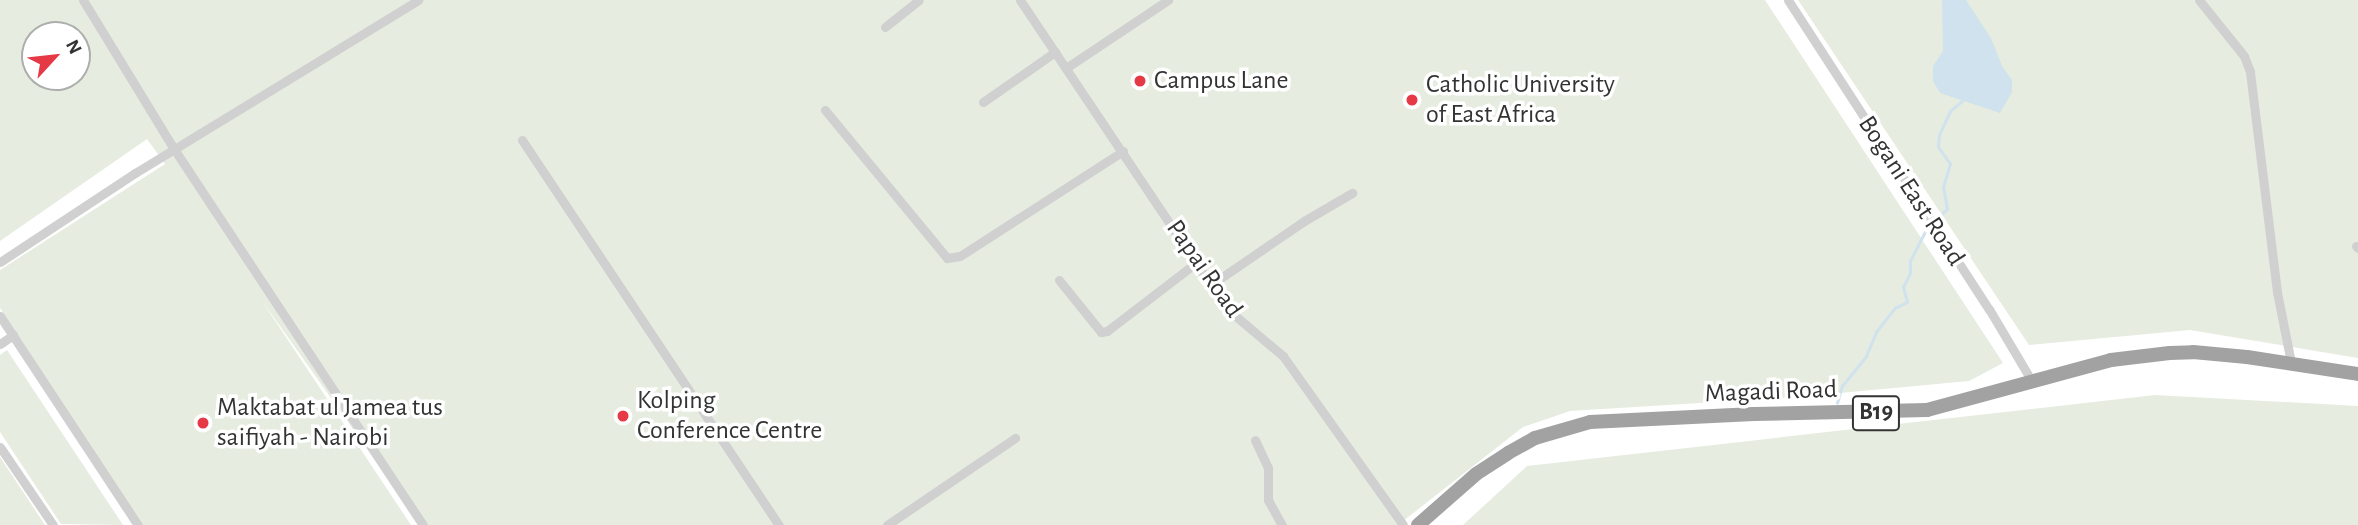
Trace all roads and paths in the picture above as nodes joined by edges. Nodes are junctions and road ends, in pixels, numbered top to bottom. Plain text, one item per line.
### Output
1 (83, 0) edge
2 (418, 0) edge
3 (919, 0) edge
4 (1020, 0) edge
5 (1168, 0) edge
6 (1788, 0) edge
7 (2199, 0) edge
8 (885, 26) dead end
9 (1055, 52) junction
10 (1066, 68) junction
11 (983, 102) dead end
12 (825, 110) dead end
13 (522, 140) dead end
14 (174, 149) junction
15 (1123, 151) junction
16 (1352, 193) dead end
17 (0, 262) edge
18 (1198, 262) junction
19 (1059, 280) dead end
20 (1212, 285) junction
21 (0, 317) edge
22 (13, 335) junction
23 (0, 344) edge
24 (2291, 363) junction
25 (2358, 374) edge
26 (2033, 383) junction
27 (1015, 438) dead end
28 (1255, 440) dead end
29 (0, 447) edge
30 (53, 525) edge
31 (138, 525) edge
32 (423, 525) edge
33 (779, 525) edge
34 (887, 525) edge
35 (1282, 525) edge
36 (1403, 525) edge
37 (1418, 525) edge

1 - 14 street
2 - 14 street
3 - 8 street
4 - 9 street, Papai Road
5 - 10 street
6 - 26 street, Bogani East Road
7 - 24 street
9 - 10 street, Papai Road
9 - 11 street
10 - 15 street, Papai Road
12 - 15 street
13 - 33 street
14 - 17 street
14 - 32 street
15 - 18 street, Papai Road
16 - 20 street
18 - 19 street
18 - 20 street, Papai Road
20 - 36 street, Papai Road
21 - 22 street
22 - 23 street
22 - 31 street
24 - 25 highway, Magadi Road / B19
24 - 26 highway, Magadi Road / B19
26 - 37 highway, Magadi Road / B19
27 - 34 street
28 - 35 street
29 - 30 street

